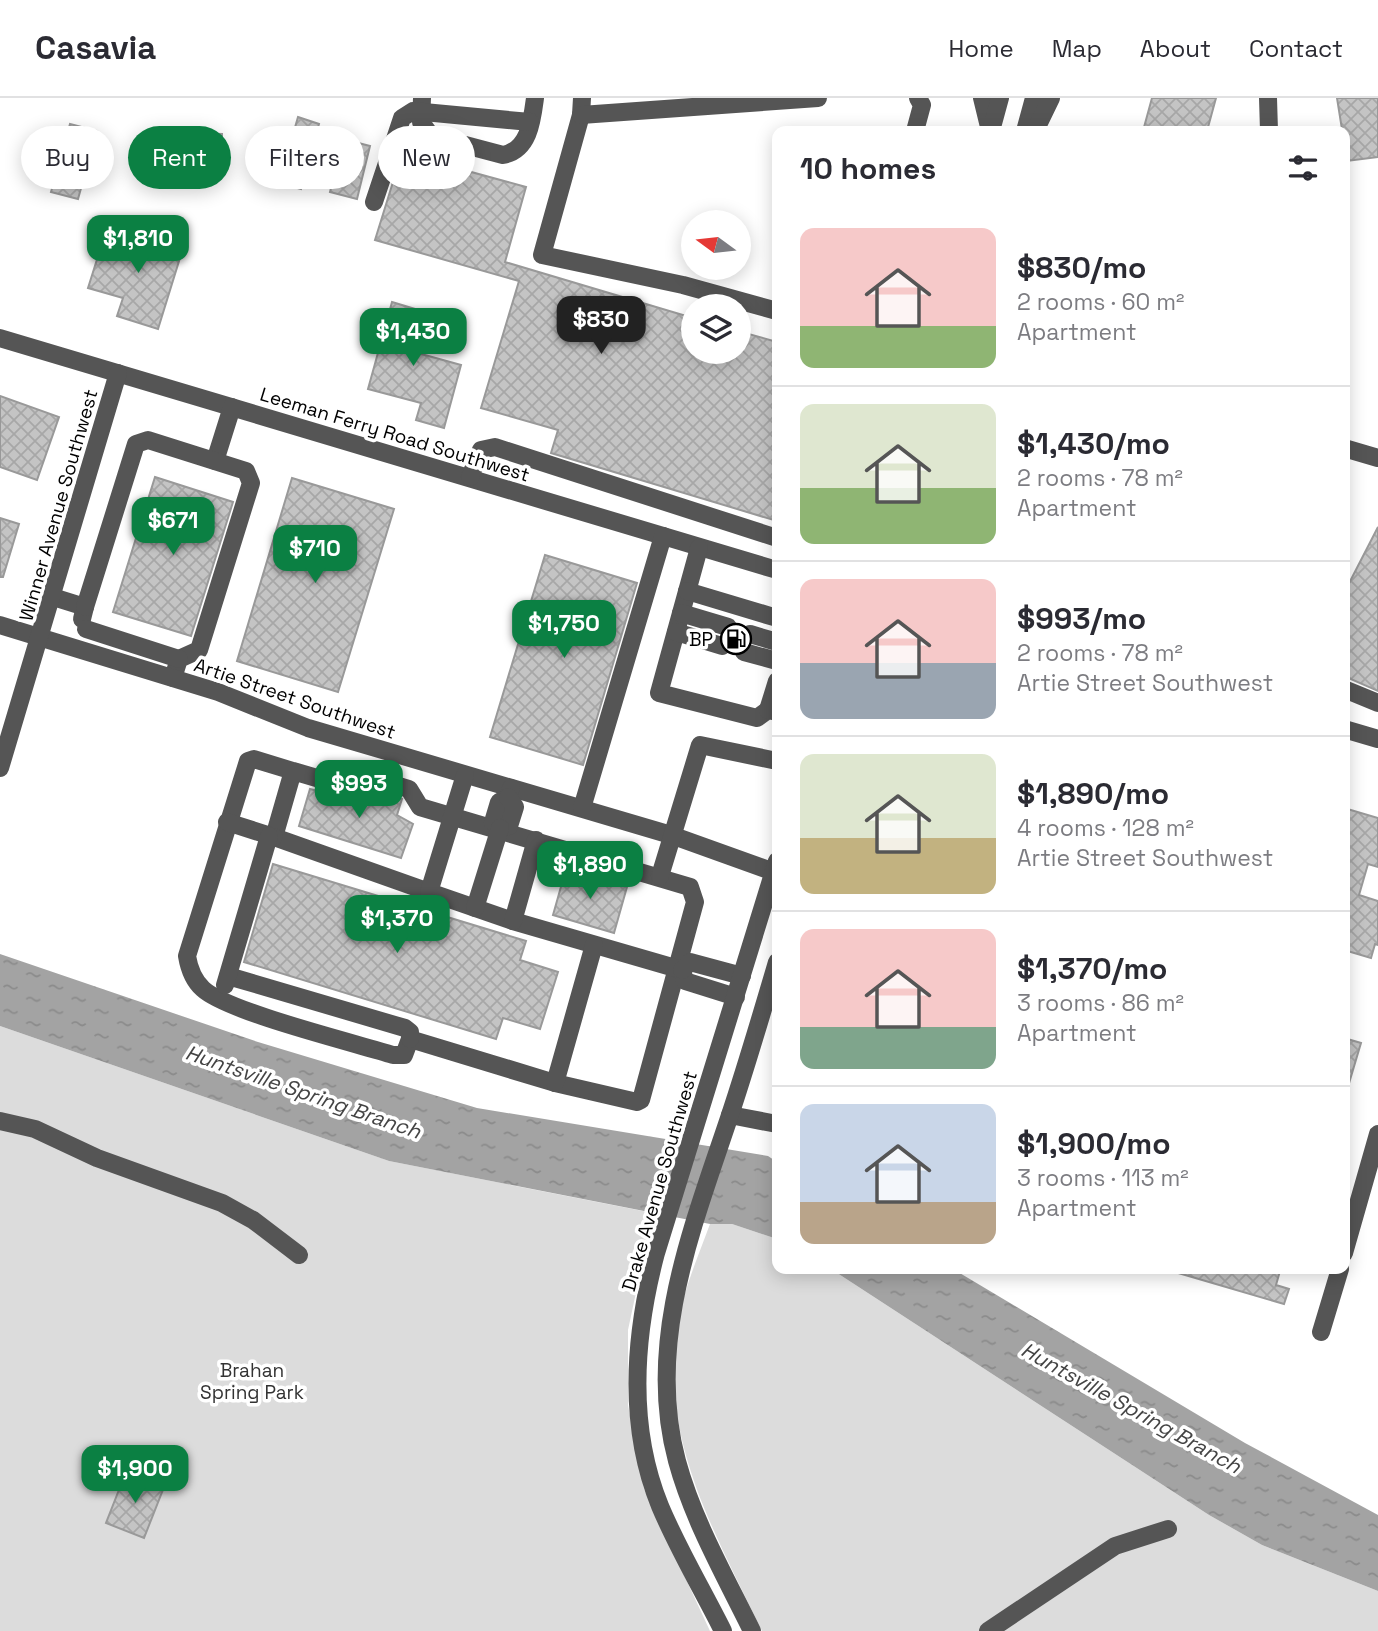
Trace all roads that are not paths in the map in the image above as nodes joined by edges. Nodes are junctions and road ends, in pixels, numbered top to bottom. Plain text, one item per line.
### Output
1 (535, 98) edge
2 (818, 98) edge
3 (918, 98) edge
4 (982, 98) edge
5 (1000, 98) edge
6 (1034, 98) edge
7 (1051, 98) edge
8 (1268, 98) edge
9 (743, 101) edge
10 (421, 104) edge
11 (582, 106) edge
12 (530, 122) junction
13 (916, 126) edge
14 (989, 126) edge
15 (992, 126) edge
16 (1026, 126) edge
17 (1037, 126) edge
18 (1269, 126) edge
19 (374, 202) dead end
20 (772, 309) edge
21 (0, 338) edge
22 (118, 373) junction
23 (232, 407) junction
24 (1350, 450) edge
25 (1378, 458) edge
26 (215, 461) junction
27 (470, 477) junction
28 (663, 536) junction
29 (770, 536) edge
30 (699, 548) junction
31 (755, 564) junction
32 (772, 569) edge
33 (687, 591) junction
34 (53, 597) junction
35 (85, 607) junction
36 (681, 613) junction
37 (772, 616) edge
38 (0, 625) edge
39 (728, 627) dead end
40 (86, 629) junction
41 (676, 632) junction
42 (750, 634) dead end
43 (41, 638) junction
44 (772, 641) edge
45 (722, 646) dead end
46 (79, 649) junction
47 (744, 652) dead end
48 (179, 659) junction
49 (772, 660) edge
50 (173, 678) junction
51 (1350, 691) edge
52 (1378, 703) edge
53 (772, 711) edge
54 (1350, 731) edge
55 (1378, 739) edge
56 (772, 760) edge
57 (0, 768) edge
58 (293, 771) junction
59 (465, 775) junction
60 (510, 793) junction
61 (582, 808) junction
62 (453, 816) junction
63 (227, 822) junction
64 (500, 829) junction
65 (671, 835) junction
66 (271, 836) junction
67 (536, 840) junction
68 (772, 868) edge
69 (660, 876) junction
70 (772, 882) edge
71 (429, 892) junction
72 (475, 908) junction
73 (513, 921) junction
74 (594, 945) junction
75 (679, 969) junction
76 (228, 976) junction
77 (742, 976) junction
78 (772, 978) edge
79 (736, 997) junction
80 (221, 999) junction
81 (410, 1039) junction
82 (555, 1083) junction
83 (730, 1115) junction
84 (0, 1121) edge
85 (772, 1123) edge
86 (1378, 1134) edge
87 (1350, 1232) edge
88 (299, 1255) dead end
89 (1338, 1274) edge
90 (1321, 1332) dead end
91 (1168, 1530) dead end
92 (723, 1631) edge
93 (752, 1631) edge
94 (988, 1631) edge

1 - 12 street
2 - 9 street
3 - 13 street
4 - 14 street
5 - 15 street
6 - 16 street
7 - 17 street
8 - 18 street
9 - 11 street
10 - 12 street
10 - 12 street
10 - 19 street
11 - 20 street
21 - 22 street, Leeman Ferry Road Southwest
22 - 23 street, Leeman Ferry Road Southwest
22 - 34 street, Winner Avenue Southwest
23 - 26 street
23 - 27 street, Leeman Ferry Road Southwest
24 - 25 street
26 - 35 street
26 - 48 street
27 - 28 street, Leeman Ferry Road Southwest
27 - 29 street
28 - 30 street, Leeman Ferry Road Southwest
28 - 61 street
29 - 31 street
30 - 31 street, Leeman Ferry Road Southwest
30 - 33 street
31 - 32 street, Leeman Ferry Road Southwest
33 - 36 street
33 - 37 street
34 - 35 street
34 - 43 street, Winner Avenue Southwest
35 - 40 street
36 - 39 street
36 - 41 street
38 - 43 street, Artie Street Southwest
40 - 46 street
40 - 48 street
41 - 45 street
41 - 53 street
42 - 44 street
43 - 46 street, Artie Street Southwest
43 - 57 street, Winner Avenue Southwest
46 - 50 street, Artie Street Southwest
47 - 49 street
48 - 50 street
50 - 59 street, Artie Street Southwest
51 - 52 street
54 - 55 street
56 - 65 street
58 - 62 street
58 - 63 street
58 - 66 street
59 - 60 street, Artie Street Southwest
59 - 62 street
60 - 61 street, Artie Street Southwest
60 - 64 street
61 - 65 street, Artie Street Southwest
62 - 64 street
62 - 71 street
63 - 66 street
63 - 80 street
64 - 67 street
64 - 72 street
65 - 68 street, Artie Street Southwest
65 - 69 street
66 - 71 street
66 - 76 street
67 - 69 street
67 - 73 street
69 - 75 street
70 - 77 street, Drake Avenue Southwest
71 - 72 street
72 - 73 street
73 - 74 street
74 - 75 street
74 - 82 street
75 - 77 street
75 - 79 street
75 - 82 street
76 - 80 street
76 - 81 street
77 - 79 street, Drake Avenue Southwest
78 - 83 street
79 - 92 street, Drake Avenue Southwest
80 - 81 street
81 - 82 street
83 - 85 street
83 - 93 street
84 - 88 street
86 - 87 street
89 - 90 street
91 - 94 street

